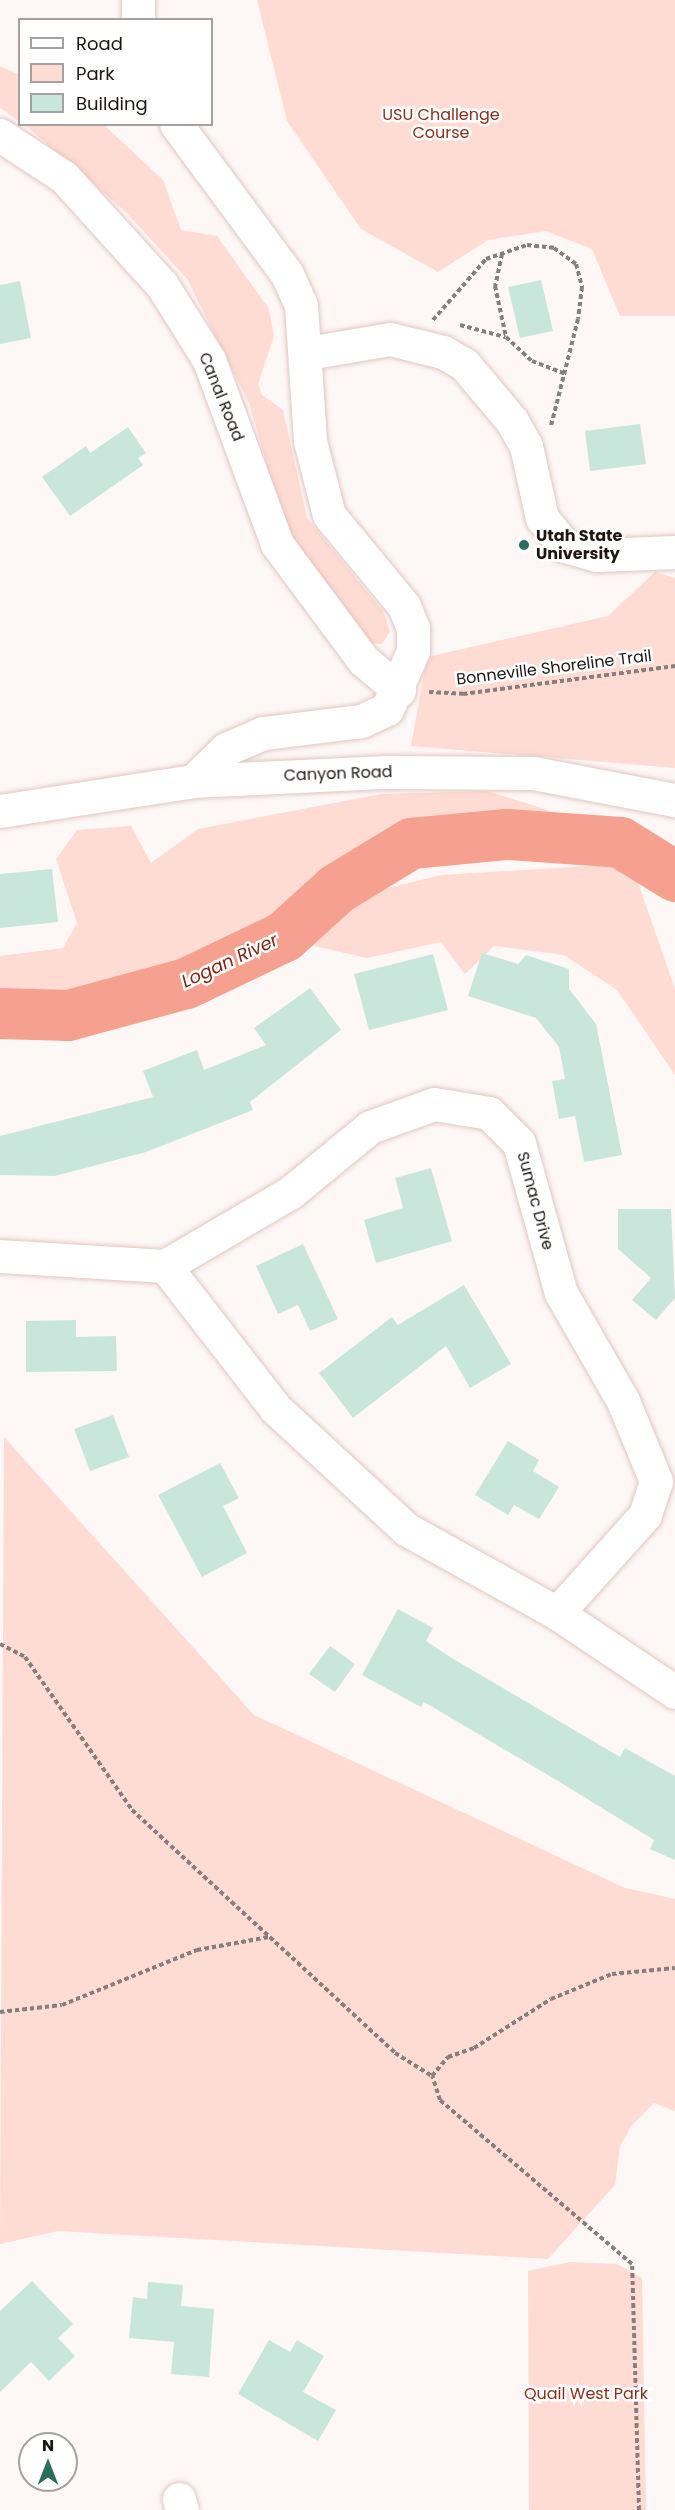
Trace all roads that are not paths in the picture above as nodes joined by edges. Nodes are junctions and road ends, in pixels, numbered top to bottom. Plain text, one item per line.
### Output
1 (138, 0) edge
2 (138, 18) edge
3 (177, 126) edge
4 (0, 135) edge
5 (308, 353) junction
6 (675, 552) edge
7 (399, 690) junction
8 (193, 781) junction
9 (675, 800) edge
10 (0, 811) edge
11 (0, 1256) edge
12 (165, 1266) junction
13 (557, 1613) junction
14 (675, 1692) edge

1 - 2 street
3 - 5 street
4 - 7 street, Canal Road
5 - 6 street
5 - 7 street
7 - 8 street
8 - 9 street, Canyon Road
8 - 10 street, Canyon Road
11 - 12 street
12 - 13 street
12 - 13 street, Sumac Drive
13 - 14 street

